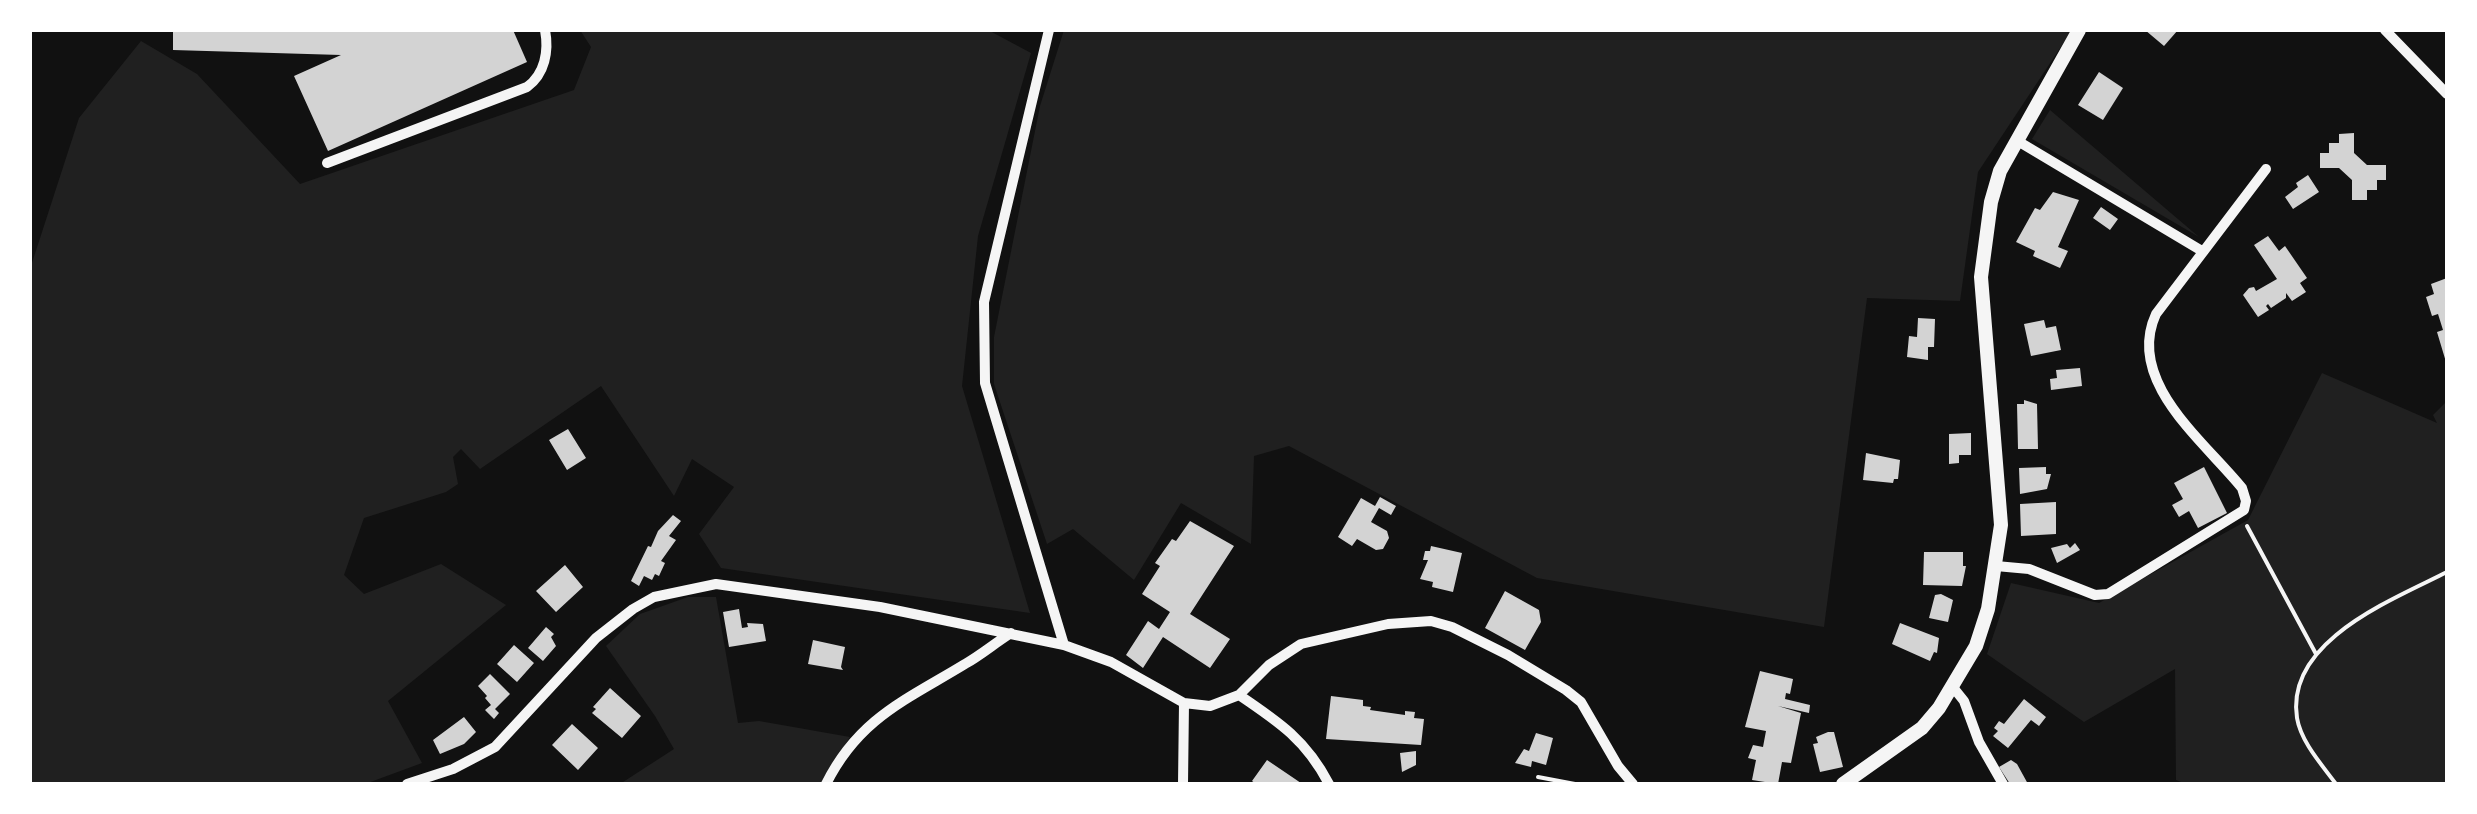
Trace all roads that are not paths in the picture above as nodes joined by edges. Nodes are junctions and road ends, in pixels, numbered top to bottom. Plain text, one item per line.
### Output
1 (545, 30) edge
2 (1049, 30) edge
3 (2079, 30) edge
4 (2385, 30) edge
5 (2447, 94) edge
6 (2016, 140) junction
7 (327, 163) dead end
8 (2266, 169) dead end
9 (2202, 250) junction
10 (1996, 566) junction
11 (1011, 634) junction
12 (1064, 645) junction
13 (1952, 686) junction
14 (1239, 695) junction
15 (1184, 703) junction
16 (452, 769) junction
17 (407, 784) edge
18 (452, 784) edge
19 (826, 784) edge
20 (1182, 784) edge
21 (1328, 784) edge
22 (1634, 784) edge
23 (1844, 784) edge
24 (2003, 784) edge

1 - 7 street
2 - 12 street
3 - 6 street
4 - 5 street
6 - 9 street
6 - 10 street
8 - 9 street
9 - 10 street
10 - 13 street
11 - 12 street
11 - 16 street
11 - 19 street
12 - 15 street
13 - 23 street
13 - 24 street
14 - 15 street
14 - 21 street
14 - 22 street
15 - 20 street
16 - 17 street
16 - 18 street

